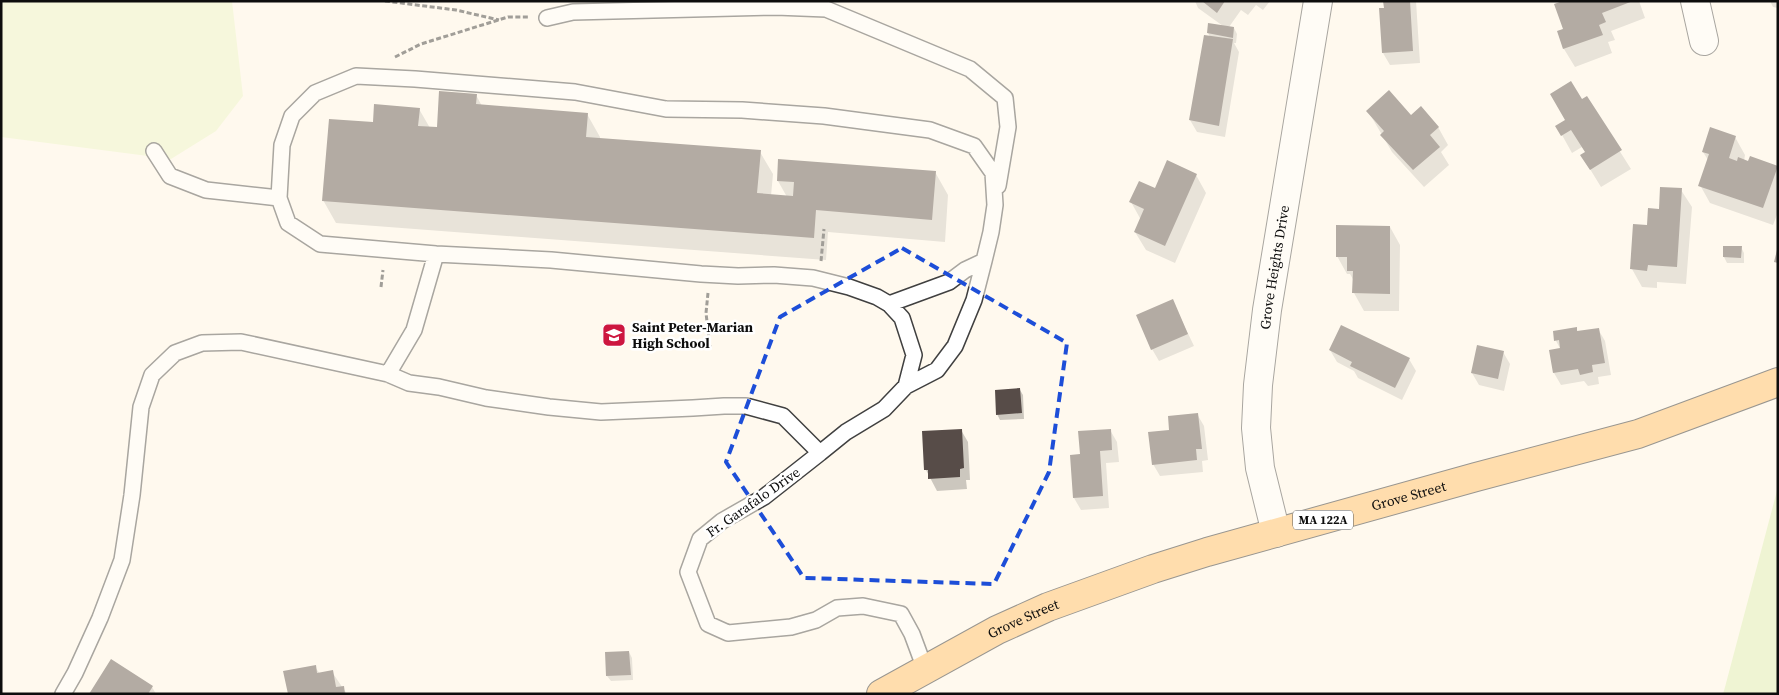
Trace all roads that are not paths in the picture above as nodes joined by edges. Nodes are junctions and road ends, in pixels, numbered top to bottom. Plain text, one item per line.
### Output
1 (1318, 1) edge
2 (1696, 1) edge
3 (547, 18) road end
4 (1704, 41) dead end
5 (154, 151) dead end
6 (279, 198) junction
7 (994, 205) junction
8 (436, 254) junction
9 (984, 261) junction
10 (889, 304) junction
11 (388, 374) junction
12 (1778, 382) edge
13 (906, 386) junction
14 (820, 453) junction
15 (1276, 533) junction
16 (925, 669) junction
17 (63, 694) edge
18 (881, 694) edge

1 - 15 street, Grove Heights Drive
2 - 4 street
3 - 7 lane
5 - 6 lane
6 - 7 lane
6 - 8 lane
7 - 9 lane
8 - 10 lane
8 - 11 lane
9 - 10 lane
9 - 13 lane
10 - 13 lane
11 - 14 lane
11 - 17 lane
12 - 15 main road, Grove Street / MA 122A
13 - 14 lane, Fr. Garafalo Drive
14 - 16 lane, Fr. Garafalo Drive
15 - 16 main road, Grove Street / MA 122A
16 - 18 main road, Grove Street / MA 122A

